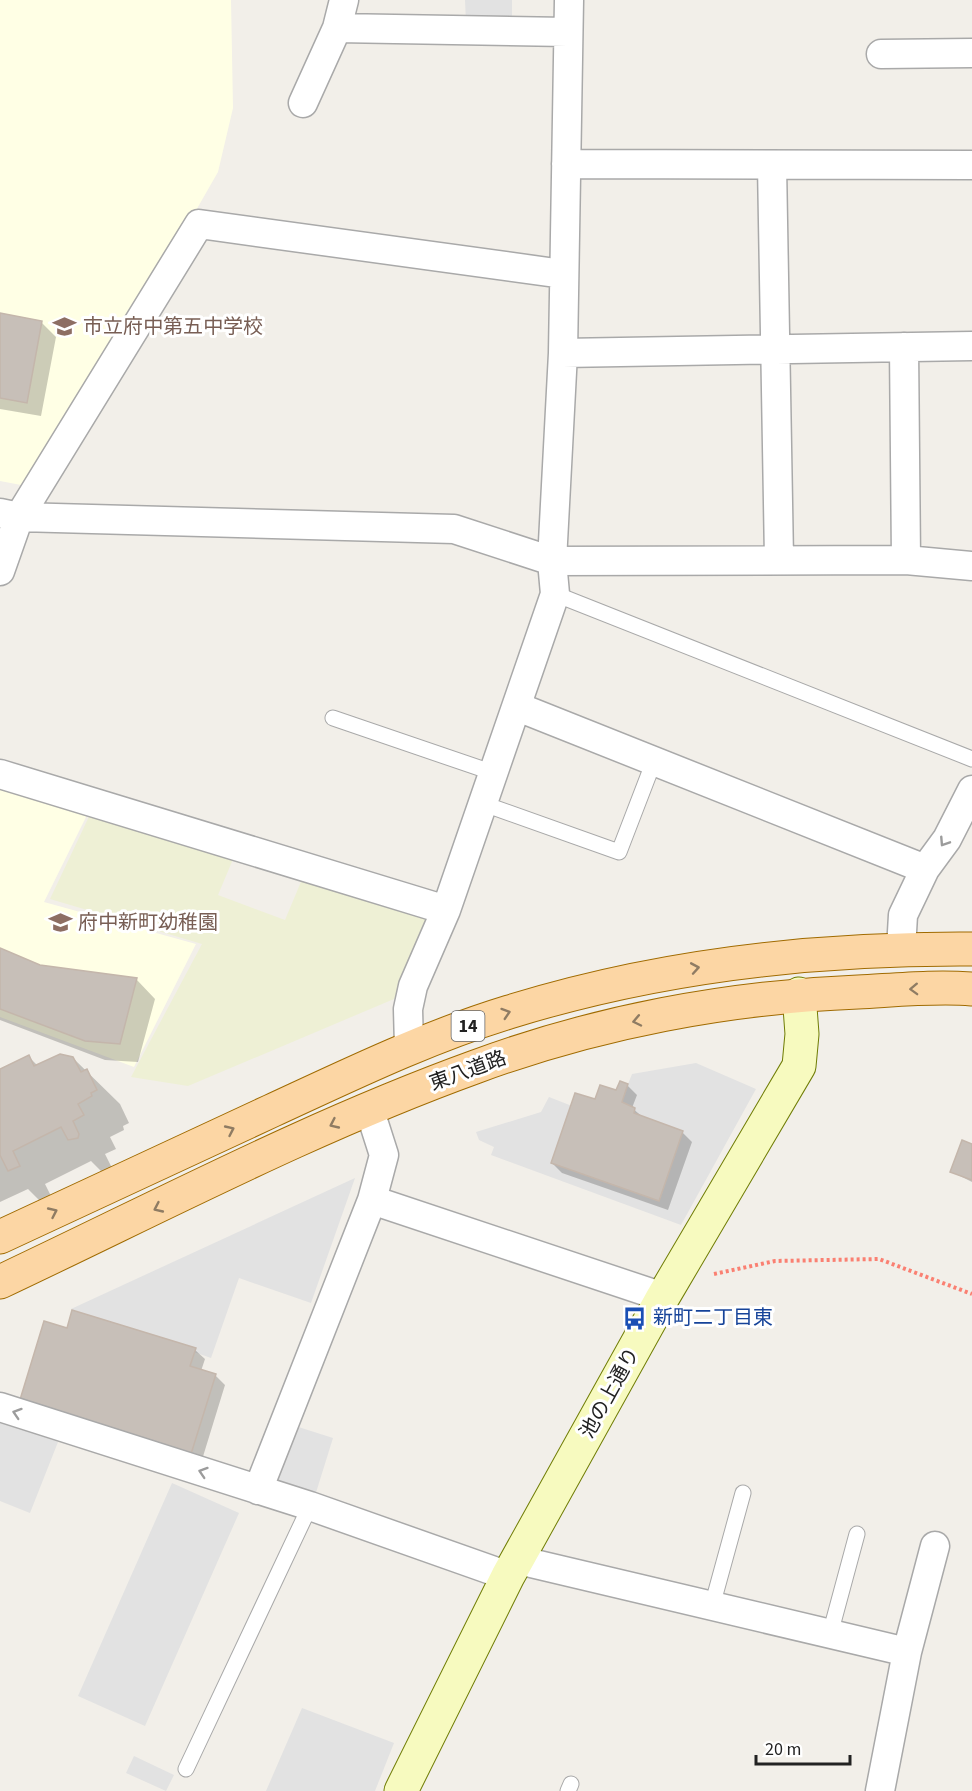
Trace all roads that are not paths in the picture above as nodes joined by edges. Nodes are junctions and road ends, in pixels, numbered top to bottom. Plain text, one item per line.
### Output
1 (344, 0) edge
2 (570, 0) edge
3 (337, 28) junction
4 (567, 32) junction
5 (880, 54) dead end
6 (972, 54) edge
7 (303, 103) dead end
8 (566, 164) junction
9 (772, 165) junction
10 (972, 165) edge
11 (563, 274) junction
12 (972, 346) edge
13 (904, 347) junction
14 (774, 349) junction
15 (563, 353) junction
16 (9, 515) edge
17 (779, 559) junction
18 (906, 560) junction
19 (552, 561) junction
20 (972, 566) edge
21 (0, 571) edge
22 (555, 594) junction
23 (518, 707) junction
24 (333, 718) dead end
25 (972, 759) edge
26 (654, 761) junction
27 (495, 773) junction
28 (0, 774) edge
29 (972, 790) edge
30 (484, 804) junction
31 (925, 869) junction
32 (446, 910) junction
33 (901, 949) junction
34 (972, 949) edge
35 (972, 989) edge
36 (799, 994) junction
37 (409, 1047) junction
38 (369, 1108) junction
39 (372, 1200) junction
40 (0, 1237) edge
41 (0, 1282) edge
42 (669, 1287) junction
43 (0, 1407) edge
44 (258, 1490) junction
45 (744, 1493) dead end
46 (310, 1506) junction
47 (857, 1534) dead end
48 (935, 1546) dead end
49 (513, 1568) junction
50 (712, 1606) junction
51 (830, 1634) junction
52 (907, 1652) junction
53 (186, 1769) dead end
54 (401, 1791) edge
55 (880, 1791) edge

1 - 3 street
2 - 4 street
3 - 4 street
3 - 7 street
4 - 8 street
5 - 6 street
8 - 9 street
8 - 11 street
9 - 10 street
9 - 14 street
11 - 15 street
11 - 16 street
12 - 13 street
13 - 14 street
13 - 18 street
14 - 15 street
14 - 17 street
15 - 19 street
16 - 19 street
16 - 21 street
17 - 18 street
17 - 19 street
18 - 20 street
19 - 22 street
22 - 23 street
22 - 25 lane
23 - 26 street
23 - 27 street
24 - 27 lane
26 - 30 lane
26 - 31 street
27 - 30 street
28 - 32 street
29 -> 31 street
30 - 32 street
31 - 33 street
32 - 37 street
33 - 34 main road, 14
37 -> 33 main road, 14
35 -> 36 main road, 東八道路 / 14
36 -> 38 main road, 東八道路 / 14
36 - 42 street, 池の上通り
40 -> 37 main road, 14
38 - 39 street
38 -> 41 main road, 東八道路 / 14
39 - 42 street
39 - 44 street
42 - 49 street, 池の上通り
44 -> 43 street
44 - 46 street
45 - 50 lane
46 - 49 street
46 - 53 lane
47 - 51 lane
48 - 52 street
49 - 50 street
49 - 54 street, 池の上通り
50 - 51 street
51 - 52 street
52 - 55 street

